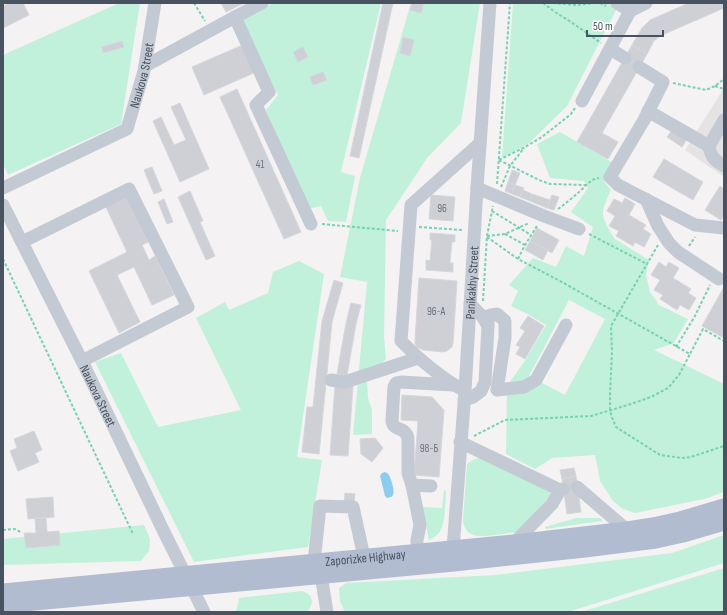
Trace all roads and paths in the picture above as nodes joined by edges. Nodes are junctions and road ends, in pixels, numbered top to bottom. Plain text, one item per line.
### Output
1 (155, 3) edge
2 (194, 3) edge
3 (262, 3) edge
4 (490, 3) edge
5 (510, 3) edge
6 (543, 3) edge
7 (554, 3) edge
8 (595, 3) edge
9 (617, 3) edge
10 (646, 3) edge
11 (630, 11) junction
12 (235, 17) junction
13 (211, 30) junction
14 (610, 49) junction
15 (625, 58) dead end
16 (145, 66) junction
17 (639, 67) dead end
18 (724, 79) edge
19 (663, 82) junction
20 (715, 86) junction
21 (724, 89) edge
22 (582, 101) joint
23 (648, 111) junction
24 (724, 120) edge
25 (480, 143) junction
26 (709, 146) junction
27 (525, 147) junction
28 (499, 160) junction
29 (510, 166) junction
30 (724, 166) edge
31 (610, 177) junction
32 (586, 185) junction
33 (3, 188) edge
34 (477, 188) junction
35 (496, 195) junction
36 (646, 200) junction
37 (3, 205) edge
38 (492, 211) junction
39 (544, 216) junction
40 (311, 224) joint
41 (702, 226) junction
42 (409, 227) junction
43 (518, 227) junction
44 (724, 228) edge
45 (462, 230) dead end
46 (579, 230) joint
47 (505, 234) junction
48 (532, 234) junction
49 (664, 235) junction
50 (487, 236) junction
51 (22, 242) junction
52 (525, 245) junction
53 (683, 256) junction
54 (3, 259) edge
55 (518, 259) junction
56 (647, 264) junction
57 (715, 281) joint
58 (470, 304) junction
59 (618, 313) junction
60 (485, 321) junction
61 (566, 325) dead end
62 (724, 341) edge
63 (676, 347) junction
64 (690, 354) junction
65 (418, 358) junction
66 (82, 361) junction
67 (331, 380) dead end
68 (497, 390) junction
69 (481, 391) junction
70 (461, 392) junction
71 (610, 411) junction
72 (462, 421) junction
73 (460, 442) junction
74 (724, 446) edge
75 (412, 485) junction
76 (431, 486) dead end
77 (577, 487) dead end
78 (724, 507) edge
79 (724, 522) edge
80 (3, 530) edge
81 (627, 530) junction
82 (22, 533) dead end
83 (133, 534) dead end
84 (514, 543) junction
85 (417, 552) junction
86 (453, 556) junction
87 (364, 557) junction
88 (317, 568) junction
89 (189, 581) junction
90 (3, 592) edge
91 (3, 605) edge
92 (204, 612) edge
93 (327, 612) edge

1 - 16 street, Naukova Street
2 - 13 path
3 - 12 street
4 - 25 street, Panikakhy Street
5 - 28 path
6 - 14 path
7 - 8 path
9 - 11 street
10 - 11 street
11 - 14 street
12 - 13 street
12 - 40 street
13 - 16 street
14 - 15 street
14 - 22 street
16 - 33 street, Naukova Street
17 - 19 street
18 - 20 path
19 - 20 path
19 - 23 street
20 - 21 path
22 - 27 path
23 - 26 street
23 - 31 street
24 - 26 street
25 - 34 street, Panikakhy Street
25 - 42 street
26 - 30 street
27 - 28 path
27 - 29 path
28 - 29 path
28 - 35 path
29 - 32 path
29 - 35 path
31 - 32 path
31 - 36 street
32 - 39 path
34 - 35 street
34 - 58 street, Panikakhy Street
35 - 38 path
35 - 39 street
36 - 41 street
36 - 49 street
37 - 51 street, Naukova Street
38 - 43 path
38 - 50 path
39 - 43 path
39 - 46 street
39 - 48 path
40 - 42 path
41 - 44 street
41 - 53 path
42 - 45 path
42 - 65 street
43 - 47 path
43 - 48 path
46 - 56 path
47 - 50 path
47 - 52 path
48 - 52 path
49 - 53 street
49 - 56 path
50 - 55 path
50 - 60 path
51 - 66 street, Naukova Street
51 - 66 street
52 - 55 path
53 - 57 street
54 - 83 path
55 - 59 path
56 - 59 path
57 - 63 path
58 - 60 street
58 - 70 street, Panikakhy Street
59 - 63 path
59 - 71 path
60 - 68 street
60 - 69 street
61 - 68 street
62 - 64 path
63 - 64 path
64 - 71 path
65 - 67 street
65 - 70 street
66 - 89 street, Naukova Street
68 - 69 street
69 - 70 street
70 - 72 street, Panikakhy Street
70 - 75 street
71 - 72 path
71 - 74 path
72 - 73 street, Panikakhy Street
73 - 84 street
73 - 86 street, Panikakhy Street
75 - 76 street
75 - 85 street
77 - 81 street
78 - 81 main road, Zaporizke Highway
79 - 86 main road, Zaporizke Highway
80 - 82 path
81 - 84 main road, Zaporizke Highway
84 - 86 main road, Zaporizke Highway
85 - 86 main road, Zaporizke Highway
85 - 87 main road, Zaporizke Highway
86 - 88 main road, Zaporizke Highway
87 - 88 main road, Zaporizke Highway
87 - 88 street
88 - 89 main road, Zaporizke Highway
88 - 93 street
89 - 90 main road, Zaporizke Highway
89 - 91 main road, Zaporizke Highway
89 - 92 street, Naukova Street

